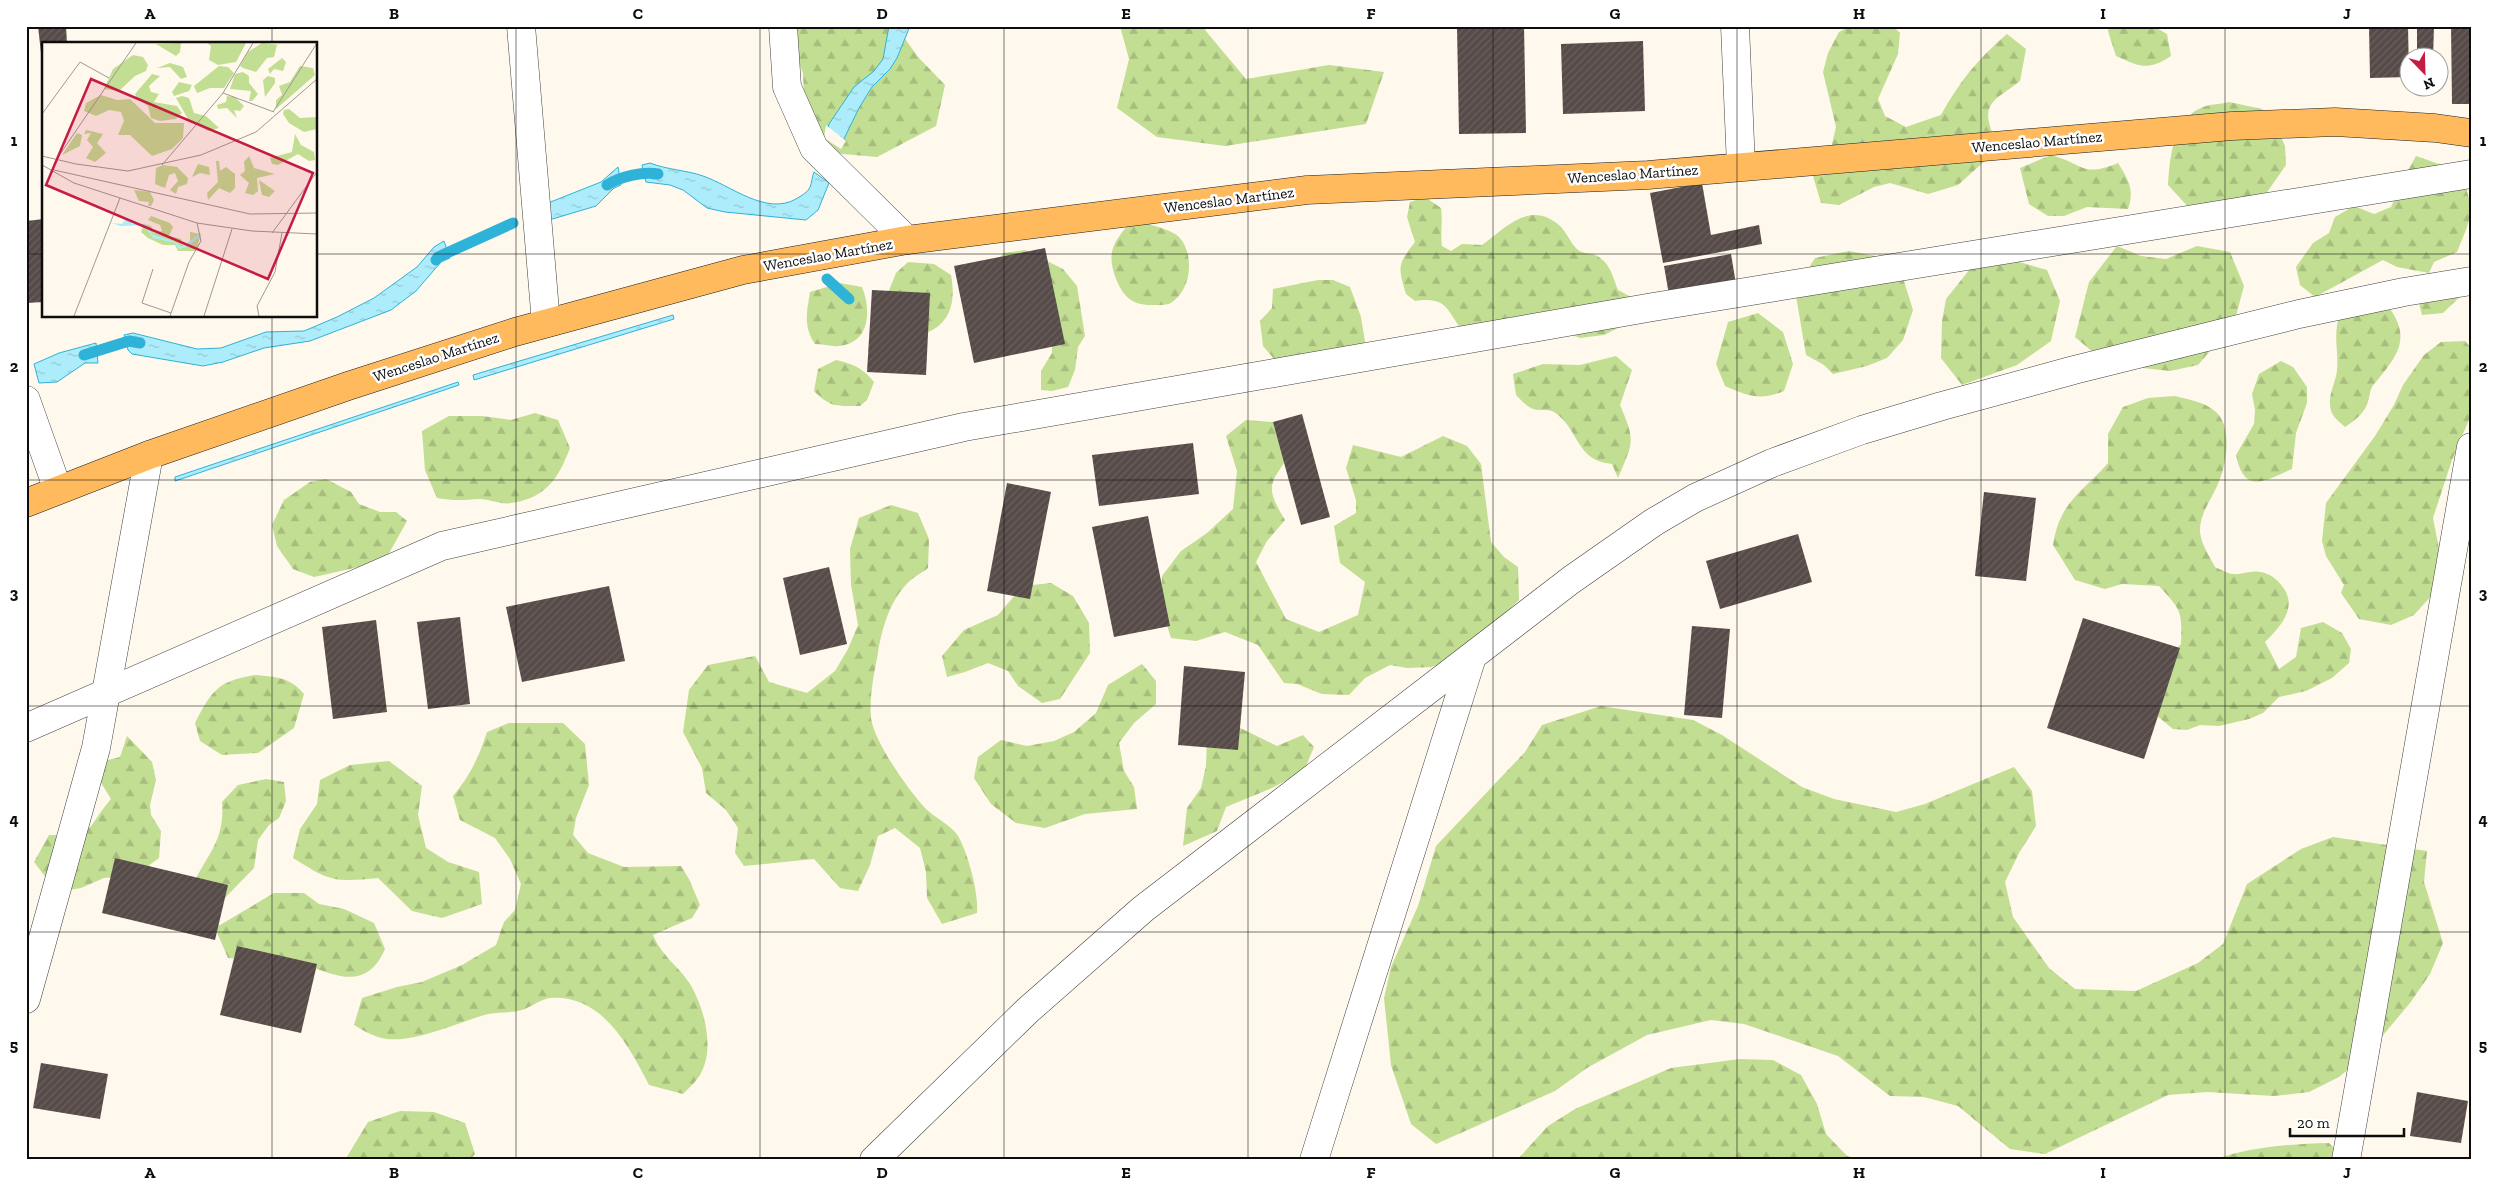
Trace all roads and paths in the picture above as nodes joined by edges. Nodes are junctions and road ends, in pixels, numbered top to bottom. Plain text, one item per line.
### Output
1 (521, 26) edge
2 (783, 26) edge
3 (1735, 26) edge
4 (2471, 133) edge
5 (1741, 166) junction
6 (2471, 174) edge
7 (907, 240) junction
8 (2471, 281) edge
9 (546, 323) junction
10 (26, 400) edge
11 (2471, 447) edge
12 (149, 455) junction
13 (58, 490) junction
14 (26, 503) edge
15 (1472, 657) junction
16 (106, 693) junction
17 (26, 728) edge
18 (26, 999) edge
19 (874, 1160) edge
20 (1314, 1160) edge
21 (2346, 1160) edge

1 - 9 street
2 - 7 street
3 - 5 street
4 - 5 main road, Wenceslao Martínez
5 - 7 main road, Wenceslao Martínez
6 - 16 street
7 - 9 main road, Wenceslao Martínez
8 - 15 street
9 - 12 main road, Wenceslao Martínez
10 - 13 street
11 - 21 street
12 - 13 main road, Wenceslao Martínez
12 - 16 street
13 - 14 main road, Wenceslao Martínez
15 - 19 street
15 - 20 street
16 - 17 street
16 - 18 street

